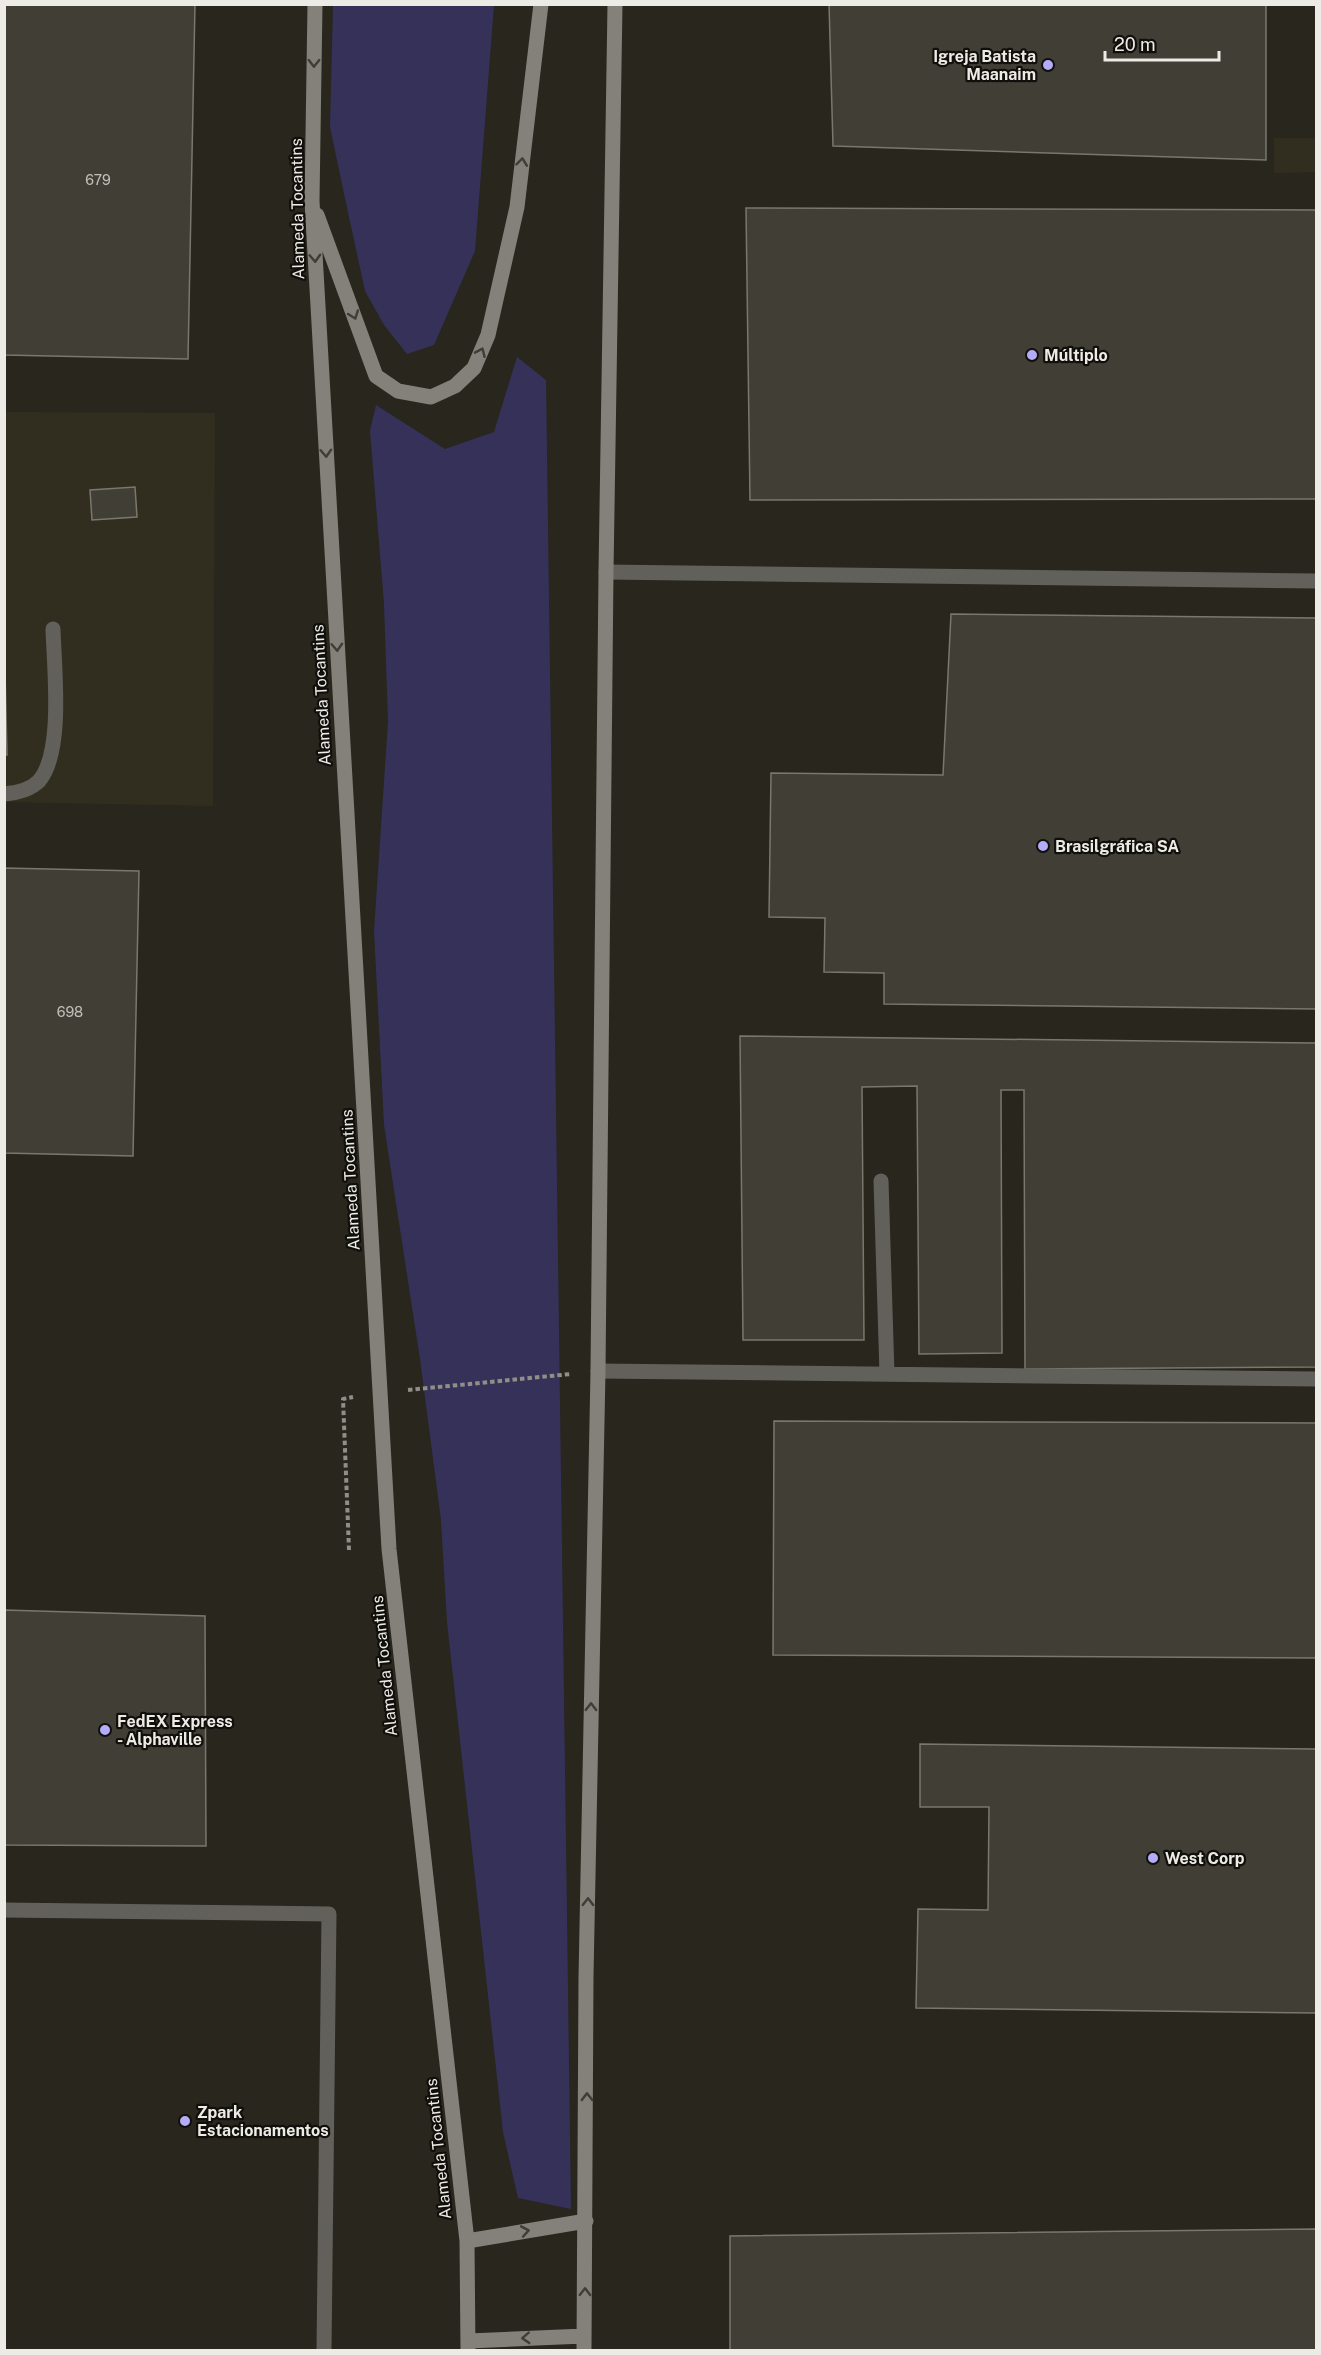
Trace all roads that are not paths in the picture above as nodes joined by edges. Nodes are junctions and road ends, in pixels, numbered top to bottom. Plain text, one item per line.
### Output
1 (315, 4) edge
2 (541, 4) edge
3 (615, 4) edge
4 (312, 201) junction
5 (606, 572) junction
6 (1317, 581) edge
7 (53, 629) dead end
8 (4, 794) edge
9 (881, 1181) dead end
10 (598, 1371) junction
11 (887, 1374) junction
12 (1317, 1379) edge
13 (4, 1910) edge
14 (586, 2221) junction
15 (467, 2241) junction
16 (584, 2343) edge
17 (468, 2346) edge
18 (324, 2350) edge

1 -> 4 main road, Alameda Tocantins
4 -> 2 main road
3 - 5 main road
4 -> 15 main road, Alameda Tocantins
5 - 6 lane
5 - 10 main road
7 - 8 lane
9 - 11 lane
10 - 11 lane
14 -> 10 main road
11 - 12 lane
13 - 18 lane
15 -> 14 main road
16 -> 14 main road
15 - 17 main road, Alameda Tocantins
16 -> 17 main road

